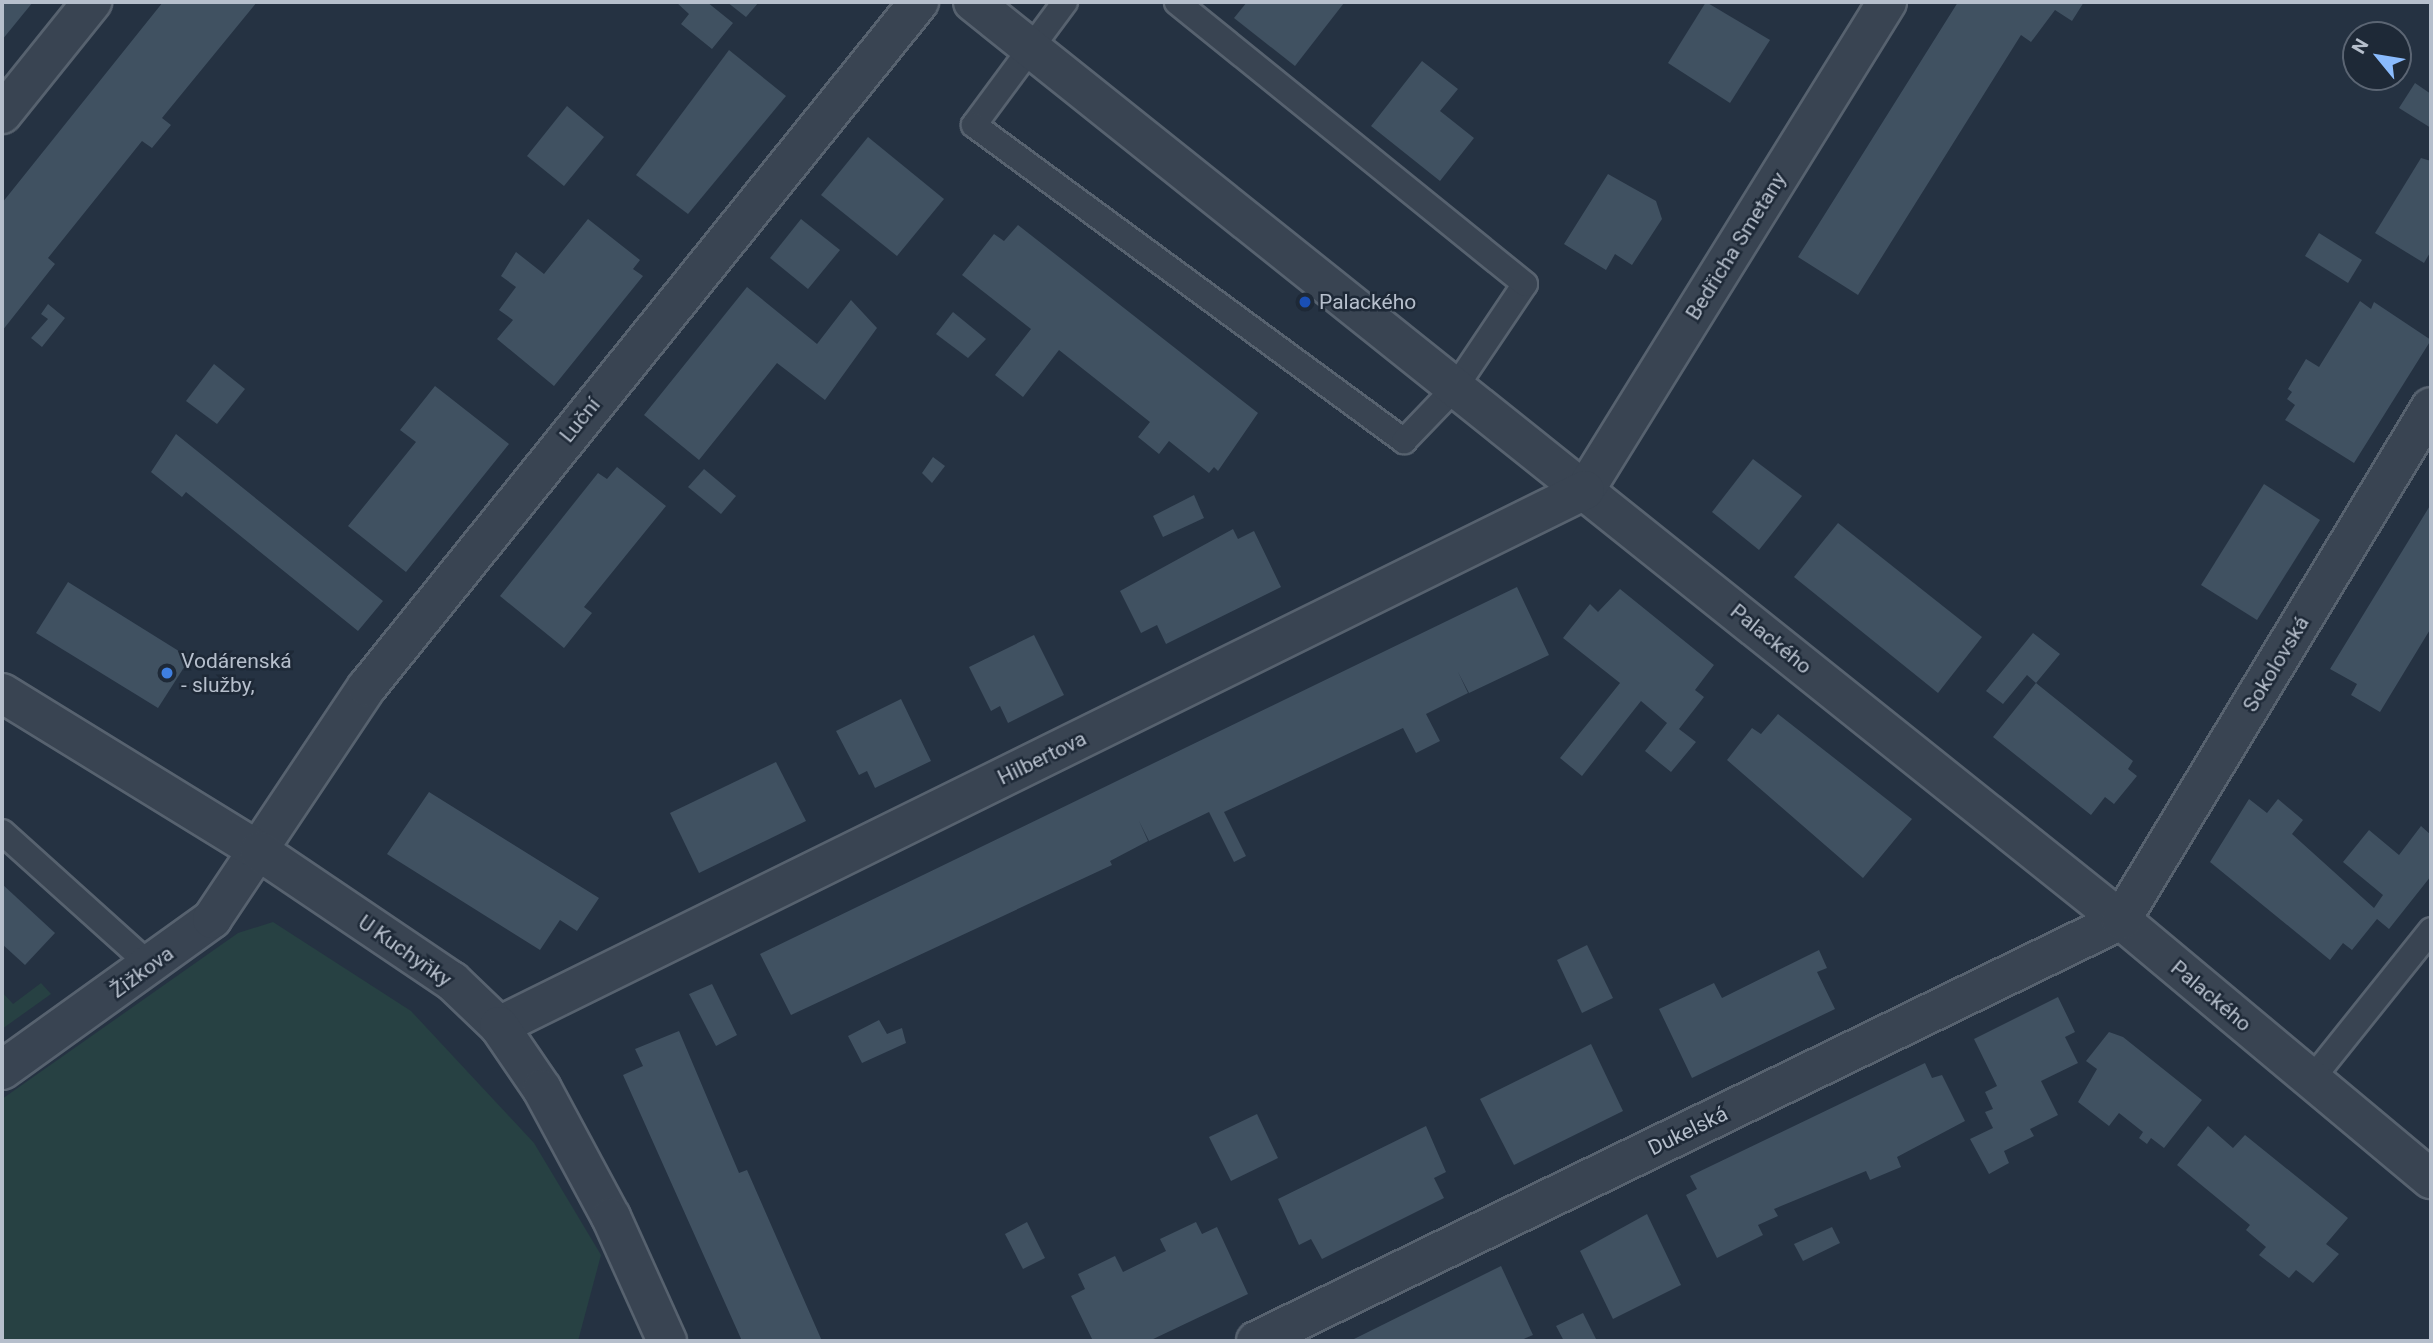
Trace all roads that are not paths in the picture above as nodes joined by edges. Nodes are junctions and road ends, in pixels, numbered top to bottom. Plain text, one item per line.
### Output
1 (92, 2) edge
2 (919, 2) edge
3 (973, 2) edge
4 (1065, 2) edge
5 (1177, 2) edge
6 (1887, 2) edge
7 (1033, 50) junction
8 (2, 114) edge
9 (1455, 388) junction
10 (2431, 407) edge
11 (1586, 490) junction
12 (2, 694) edge
13 (2, 832) edge
14 (259, 851) junction
15 (2121, 920) junction
16 (2431, 930) edge
17 (152, 967) junction
18 (499, 1026) junction
19 (2, 1070) edge
20 (2311, 1080) junction
21 (2431, 1179) edge
22 (667, 1341) edge
23 (1256, 1341) edge

1 - 8 street
2 - 14 street, Luční
3 - 7 street, Palackého
4 - 7 lane
5 - 9 lane
6 - 11 street, Bedřicha Smetany
7 - 9 street, Palackého
7 - 9 lane
9 - 11 street, Palackého
10 - 15 street, Sokolovská
11 - 15 street, Palackého
11 - 18 street, Hilbertova
12 - 14 street, U Kuchyňky
13 - 17 lane
14 - 17 street, Žižkova
14 - 18 street, U Kuchyňky
15 - 20 street, Palackého
15 - 23 street, Dukelská
16 - 20 lane
17 - 19 street, Žižkova
18 - 22 street, U Kuchyňky
20 - 21 street, Palackého

